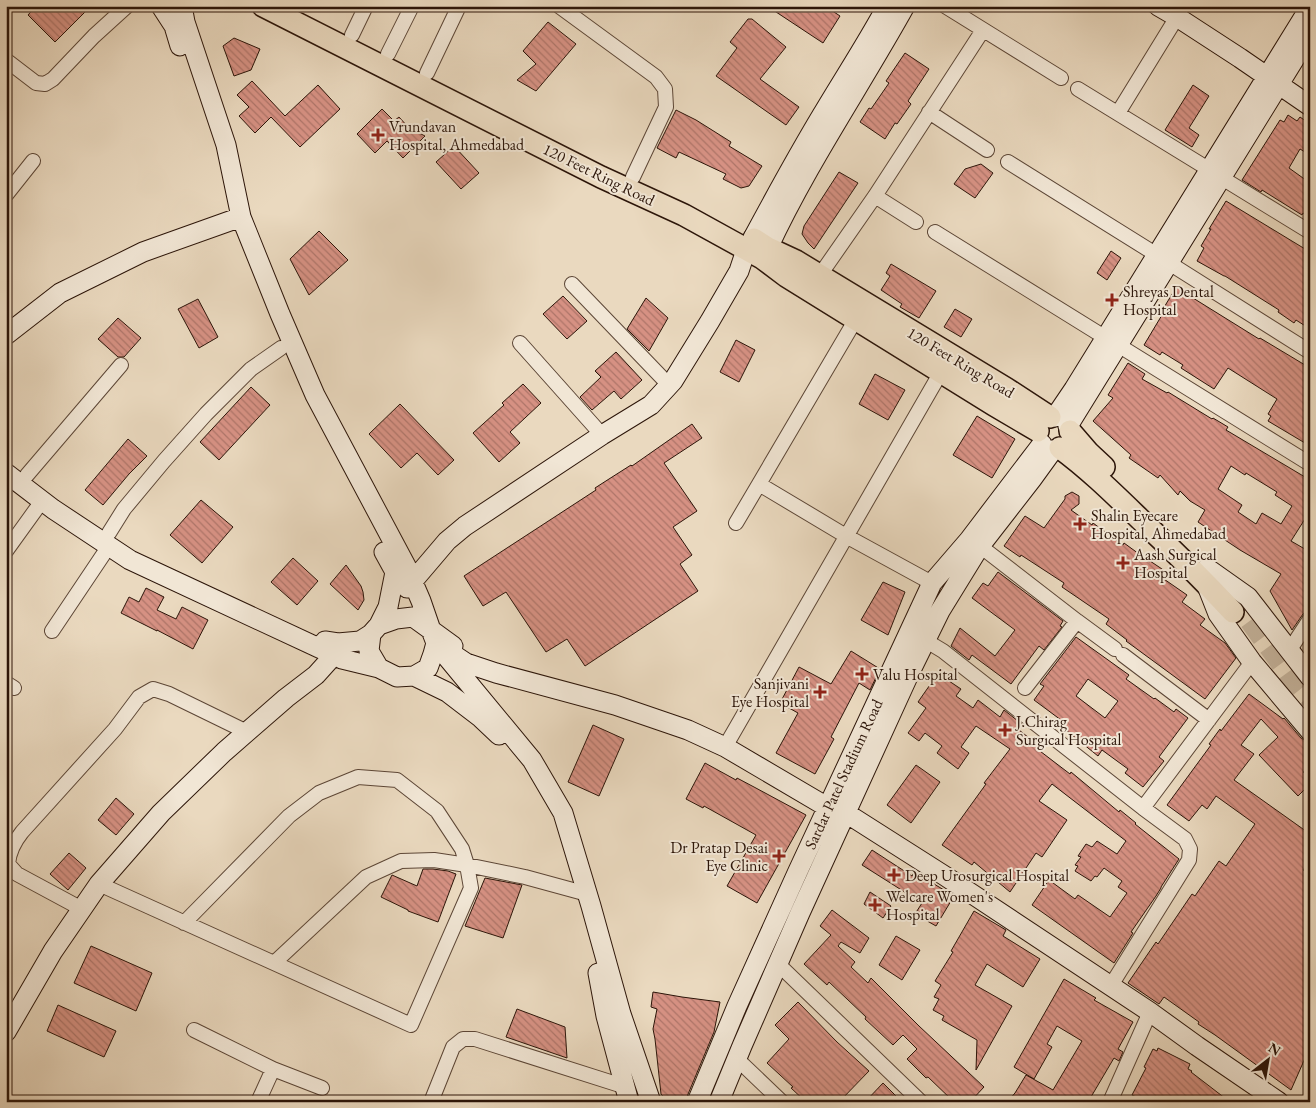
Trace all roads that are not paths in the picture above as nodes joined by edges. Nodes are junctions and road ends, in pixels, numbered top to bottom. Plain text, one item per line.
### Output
1 (127, 6) edge
2 (161, 6) edge
3 (182, 6) edge
4 (263, 6) edge
5 (294, 6) edge
6 (366, 6) edge
7 (412, 6) edge
8 (459, 6) edge
9 (560, 6) edge
10 (887, 6) edge
11 (905, 6) edge
12 (945, 6) edge
13 (1158, 6) edge
14 (1310, 7) edge
15 (1177, 17) junction
16 (983, 30) junction
17 (1310, 34) edge
18 (352, 35) junction
19 (388, 54) junction
20 (6, 60) edge
21 (427, 73) junction
22 (1061, 78) dead end
23 (1273, 81) junction
24 (1078, 88) dead end
25 (1310, 106) edge
26 (929, 112) junction
27 (1118, 113) junction
28 (987, 150) dead end
29 (33, 161) dead end
30 (1008, 162) dead end
31 (1216, 174) junction
32 (633, 177) junction
33 (6, 195) edge
34 (874, 196) junction
35 (236, 218) junction
36 (916, 222) dead end
37 (935, 232) dead end
38 (1310, 232) edge
39 (757, 249) junction
40 (1163, 259) junction
41 (820, 276) junction
42 (572, 284) dead end
43 (856, 319) junction
44 (6, 335) edge
45 (1112, 342) junction
46 (520, 343) dead end
47 (281, 348) junction
48 (1310, 352) edge
49 (122, 365) dead end
50 (941, 372) junction
51 (669, 385) junction
52 (1055, 433) junction
53 (602, 434) junction
54 (6, 458) edge
55 (1310, 464) edge
56 (6, 474) edge
57 (27, 475) junction
58 (759, 484) junction
59 (42, 501) junction
60 (736, 523) dead end
61 (846, 536) junction
62 (109, 540) junction
63 (974, 543) junction
64 (6, 551) edge
65 (1207, 575) junction
66 (413, 582) junction
67 (932, 583) junction
68 (422, 601) junction
69 (1232, 603) tunnel mouth
70 (388, 607) junction
71 (1310, 619) edge
72 (1077, 621) junction
73 (375, 630) junction
74 (52, 631) dead end
75 (918, 636) junction
76 (434, 637) junction
77 (336, 649) junction
78 (1289, 651) junction
79 (1252, 662) junction
80 (380, 668) junction
81 (414, 676) junction
82 (1310, 677) edge
83 (1025, 688) dead end
84 (1209, 720) junction
85 (1310, 731) edge
86 (247, 732) junction
87 (725, 747) junction
88 (827, 807) junction
89 (1143, 808) junction
90 (846, 813) junction
91 (467, 865) junction
92 (99, 884) junction
93 (584, 892) junction
94 (82, 909) junction
95 (184, 923) junction
96 (274, 963) junction
97 (778, 964) junction
98 (1110, 987) junction
99 (1150, 1012) junction
100 (194, 1030) dead end
101 (6, 1032) edge
102 (737, 1059) junction
103 (273, 1069) junction
104 (322, 1088) dead end
105 (627, 1095) edge
106 (258, 1102) edge
107 (431, 1102) edge
108 (651, 1102) edge
109 (697, 1102) edge
110 (719, 1102) edge
111 (782, 1102) edge
112 (921, 1102) edge
113 (1110, 1102) edge
114 (1279, 1102) edge

1 - 20 street
2 - 35 street
3 - 35 street
4 - 39 main road, 120 Feet Ring Road
5 - 18 main road, 120 Feet Ring Road
6 - 18 street
7 - 19 street
8 - 21 street
9 - 32 street
10 - 39 street
11 - 39 street
12 - 16 street
13 - 15 street
14 - 23 street
15 - 23 street
15 - 27 street
16 - 22 street
16 - 26 street
17 - 23 street
18 - 19 main road, 120 Feet Ring Road
19 - 21 main road, 120 Feet Ring Road
21 - 32 main road, 120 Feet Ring Road
23 - 25 street
23 - 31 street, Sardar Patel Stadium Road
24 - 27 street
26 - 28 street
26 - 34 street
27 - 31 street
29 - 33 street
30 - 40 street
31 - 38 street
31 - 40 street, Sardar Patel Stadium Road
32 - 39 main road, 120 Feet Ring Road
34 - 36 street
34 - 41 street
35 - 44 street
35 - 47 street
35 - 66 street
37 - 45 street
39 - 41 main road, 120 Feet Ring Road
39 - 43 main road, 120 Feet Ring Road
39 - 51 street
39 - 68 street
40 - 45 street, Sardar Patel Stadium Road
40 - 48 street
41 - 52 main road, 120 Feet Ring Road
42 - 51 street
43 - 50 main road, 120 Feet Ring Road
43 - 58 street
45 - 52 street, Sardar Patel Stadium Road
45 - 55 street
46 - 53 street
47 - 62 street
47 - 70 street
49 - 57 street
50 - 52 main road, 120 Feet Ring Road
50 - 61 street
51 - 53 street
52 - 63 street, Sardar Patel Stadium Road
52 - 65 main road, 120 Feet Ring Road
53 - 66 street
54 - 57 street
56 - 59 street
57 - 62 street
58 - 60 street
58 - 61 street
59 - 62 street
59 - 64 street
61 - 67 street
61 - 87 street
62 - 74 street
62 - 77 street
63 - 67 street, Sardar Patel Stadium Road
63 - 72 street
63 - 75 street, Sardar Patel Stadium Road
65 - 69 main road, 120 Feet Ring Road
65 - 78 street
65 - 79 street
66 - 68 street
66 - 70 street
67 - 75 street, Sardar Patel Stadium Road
68 - 76 street
70 - 73 street
71 - 78 street
72 - 83 street
72 - 84 street
73 - 76 street
73 - 77 street
73 - 80 street
75 - 88 street, Sardar Patel Stadium Road
75 - 89 street
75 - 90 street, Sardar Patel Stadium Road
76 - 81 street
76 - 87 street
76 - 93 street
77 - 80 street
77 - 86 street
78 - 82 street
79 - 84 street
79 - 85 street
80 - 81 street
81 - 93 street
84 - 89 street
86 - 92 street
86 - 94 street
87 - 88 street
88 - 90 street
88 - 109 street, Sardar Patel Stadium Road
89 - 98 street
90 - 97 street, Sardar Patel Stadium Road
90 - 98 street
91 - 93 street
91 - 95 street
91 - 96 street
91 - 96 street
92 - 94 street
92 - 95 street
93 - 105 street
93 - 108 street
94 - 101 street
95 - 96 street
97 - 102 street, Sardar Patel Stadium Road
97 - 112 street
98 - 99 street
99 - 113 street
99 - 114 street
100 - 103 street
102 - 110 street, Sardar Patel Stadium Road
102 - 111 street
103 - 104 street
103 - 106 street
105 - 107 street

